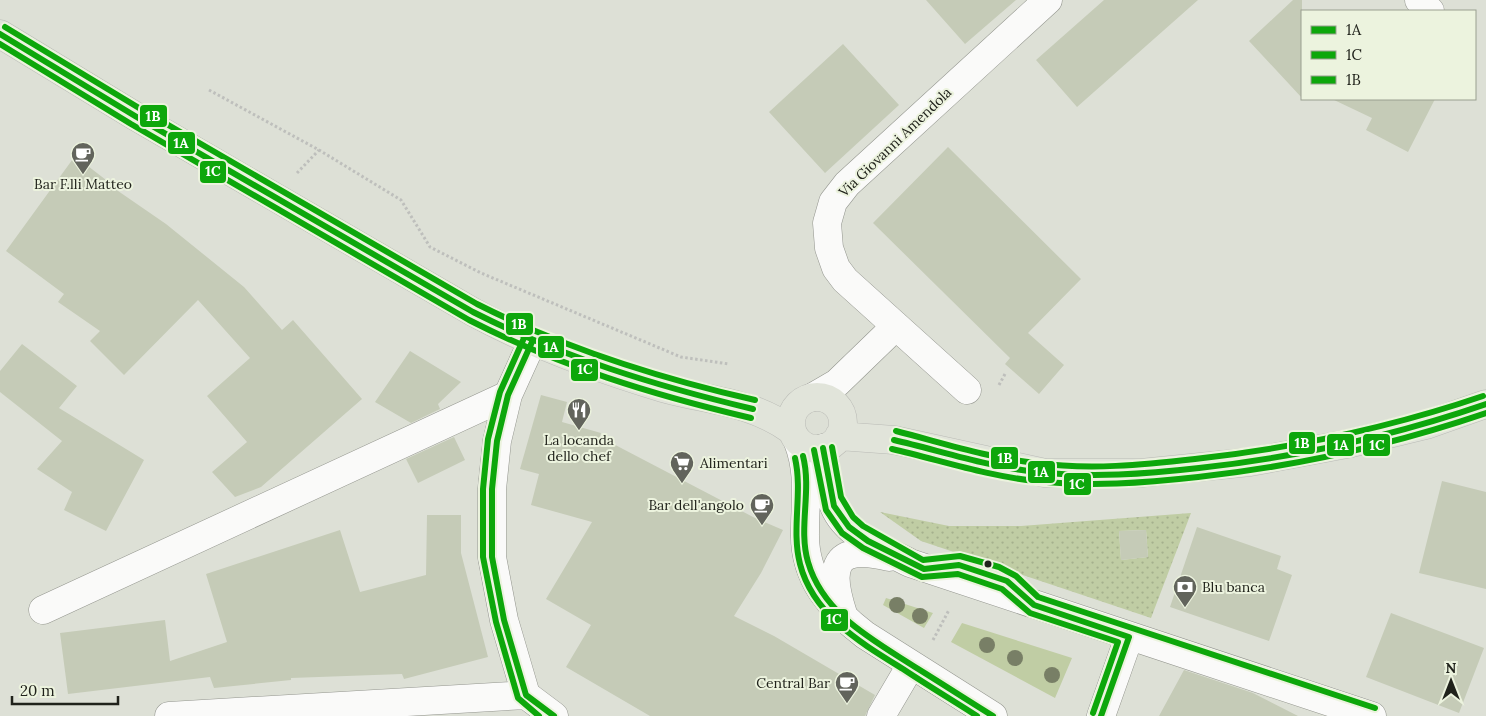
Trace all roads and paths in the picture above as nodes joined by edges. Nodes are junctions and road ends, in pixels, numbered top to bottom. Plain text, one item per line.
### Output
1 (1048, 0) edge
2 (1419, 0) edge
3 (1429, 10) edge
4 (0, 34) edge
5 (209, 90) dead end
6 (896, 326) junction
7 (532, 342) junction
8 (730, 364) dead end
9 (966, 390) dead end
10 (508, 394) junction
11 (1486, 404) edge
12 (820, 418) junction
13 (924, 569) junction
14 (964, 582) junction
15 (1034, 605) junction
16 (43, 610) dead end
17 (845, 620) junction
18 (1129, 637) junction
19 (914, 667) junction
20 (526, 695) junction
21 (169, 716) edge
22 (554, 716) edge
23 (881, 716) edge
24 (993, 716) edge
25 (1101, 716) edge
26 (1372, 716) edge

1 - 6 street, Via Giovanni Amendola
2 - 3 street
4 - 7 main road
5 - 8 path
6 - 9 street, Via Giovanni Amendola
6 - 12 street
7 - 10 street
7 - 12 main road
10 - 16 street
10 - 20 street
11 - 12 main road
12 - 13 street
12 - 17 street
13 - 14 street
13 - 15 street
13 - 17 street
14 - 15 street
14 - 19 path
15 - 18 street
17 - 19 street
18 - 25 street
18 - 26 street
19 - 23 street
19 - 24 street
20 - 21 street
20 - 22 street

